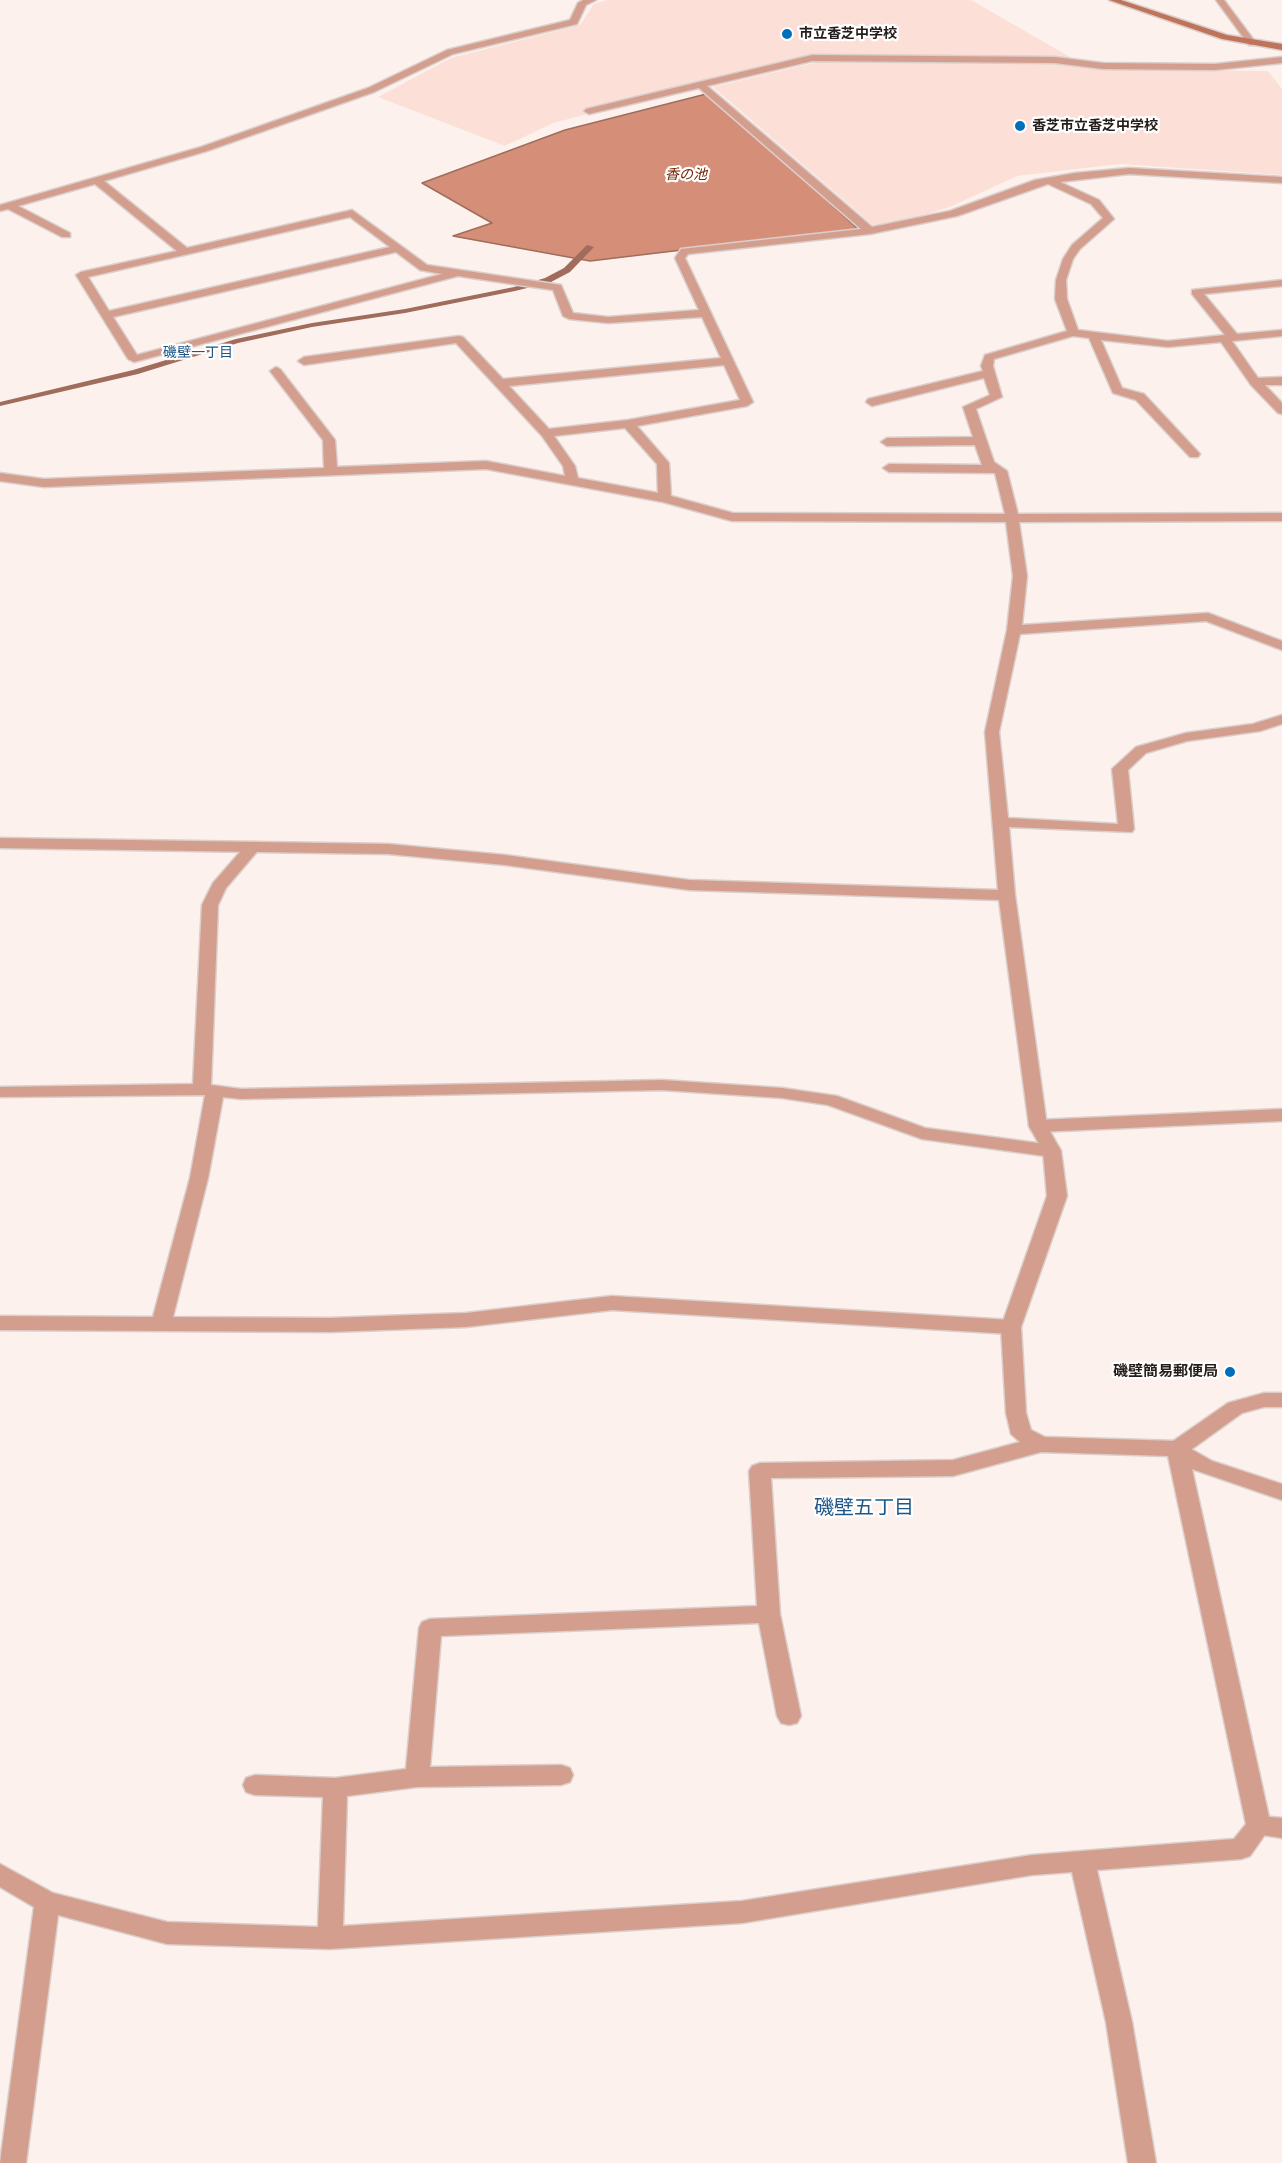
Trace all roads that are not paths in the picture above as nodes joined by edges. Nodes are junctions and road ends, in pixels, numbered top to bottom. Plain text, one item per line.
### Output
1 (592, 0) edge
2 (1113, 0) edge
3 (1220, 0) edge
4 (1252, 43) junction
5 (1282, 47) edge
6 (1282, 60) edge
7 (701, 85) junction
8 (590, 111) dead end
9 (1048, 180) junction
10 (1282, 180) edge
11 (98, 181) junction
12 (5, 207) edge
13 (870, 231) junction
14 (66, 235) dead end
15 (399, 248) junction
16 (185, 252) junction
17 (458, 273) junction
18 (1282, 283) edge
19 (705, 314) junction
20 (105, 315) junction
21 (1073, 333) junction
22 (1282, 333) edge
23 (1093, 335) junction
24 (1229, 338) junction
25 (304, 361) dead end
26 (728, 361) junction
27 (276, 372) dead end
28 (989, 373) junction
29 (1282, 381) edge
30 (1255, 382) junction
31 (500, 383) junction
32 (872, 402) dead end
33 (1282, 410) edge
34 (628, 424) junction
35 (546, 433) junction
36 (981, 441) junction
37 (887, 442) dead end
38 (1194, 454) dead end
39 (889, 468) dead end
40 (998, 469) junction
41 (331, 471) junction
42 (0, 477) edge
43 (573, 482) junction
44 (664, 498) junction
45 (1282, 517) edge
46 (1012, 518) junction
47 (1014, 630) junction
48 (1282, 646) edge
49 (1282, 719) edge
50 (1000, 822) junction
51 (0, 843) edge
52 (253, 847) junction
53 (1007, 895) junction
54 (209, 1090) junction
55 (0, 1092) edge
56 (1282, 1115) edge
57 (1038, 1126) junction
58 (1052, 1151) junction
59 (0, 1323) edge
60 (161, 1324) junction
61 (1011, 1327) junction
62 (1282, 1401) edge
63 (1041, 1444) junction
64 (1177, 1449) junction
65 (1282, 1492) edge
66 (769, 1614) junction
67 (789, 1716) dead end
68 (561, 1775) dead end
69 (417, 1777) junction
70 (255, 1785) dead end
71 (335, 1788) junction
72 (1270, 1827) edge
73 (1082, 1861) junction
74 (0, 1874) edge
75 (47, 1902) junction
76 (330, 1938) junction
77 (12, 2163) edge
78 (1142, 2163) edge

1 - 11 street
2 - 4 street
3 - 4 street
4 - 5 street
6 - 7 street
7 - 8 street
7 - 13 street
9 - 10 street
9 - 13 street
9 - 21 street
11 - 12 street
11 - 16 street
12 - 14 street
13 - 19 street
15 - 16 street
15 - 17 street
15 - 20 street
16 - 20 street
17 - 19 street
17 - 20 street
18 - 24 street
19 - 26 street
21 - 23 street
21 - 28 street
22 - 24 street
23 - 24 street
23 - 38 street
24 - 30 street
25 - 31 street
26 - 31 street
26 - 34 street
27 - 41 street
28 - 32 street
28 - 36 street
29 - 30 street
30 - 33 street
31 - 35 street
34 - 35 street
34 - 44 street
35 - 43 street
36 - 37 street
36 - 40 street
39 - 40 street
40 - 46 street
41 - 42 street
41 - 43 street
43 - 44 street
44 - 46 street
45 - 46 street
46 - 47 street
47 - 48 street
47 - 50 street
49 - 50 street
50 - 53 street
51 - 52 street
52 - 53 street
52 - 54 street
53 - 57 street
54 - 55 street
54 - 58 street
54 - 60 street
56 - 57 street
57 - 58 street
58 - 61 street
59 - 60 street
60 - 61 street
61 - 63 street
62 - 64 street
63 - 64 street
63 - 66 street
64 - 65 street
64 - 72 street
66 - 67 street
66 - 69 street
68 - 69 street
69 - 71 street
70 - 71 street
71 - 76 street
72 - 73 street
73 - 76 street
73 - 78 street
74 - 75 street
75 - 76 street
75 - 77 street

